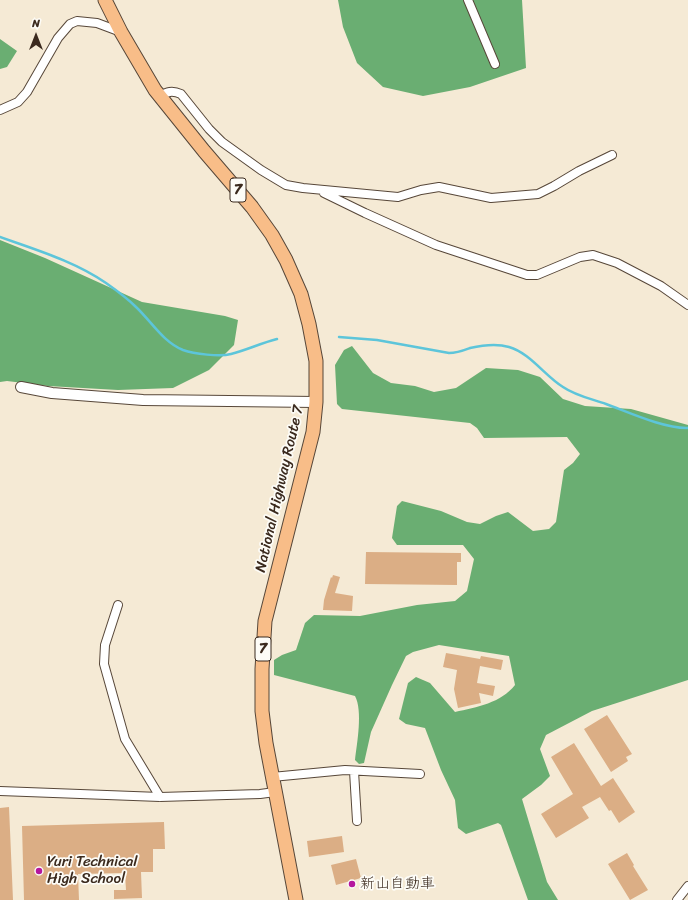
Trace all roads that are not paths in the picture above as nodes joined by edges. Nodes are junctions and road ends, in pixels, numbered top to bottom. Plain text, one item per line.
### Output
1 (105, 0) edge
2 (468, 0) edge
3 (121, 32) junction
4 (495, 64) dead end
5 (159, 96) junction
6 (0, 110) edge
7 (612, 155) dead end
8 (318, 190) junction
9 (688, 305) edge
10 (20, 387) dead end
11 (316, 402) junction
12 (118, 605) dead end
13 (354, 771) junction
14 (420, 774) dead end
15 (272, 777) junction
16 (0, 791) edge
17 (275, 792) junction
18 (160, 797) junction
19 (357, 821) dead end
20 (688, 886) edge
21 (296, 900) edge
22 (677, 900) edge

1 - 3 highway, National Highway Route 7 / 7
2 - 4 street
3 - 5 highway, National Highway Route 7 / 7
3 - 6 street
5 - 8 street
5 - 11 highway, National Highway Route 7 / 7
7 - 8 street
8 - 9 street
10 - 11 street
11 - 15 highway, National Highway Route 7 / 7
12 - 18 street
13 - 14 street
13 - 15 street
13 - 19 street
15 - 17 highway, National Highway Route 7 / 7
16 - 18 street
17 - 18 street
17 - 21 highway, National Highway Route 7 / 7
20 - 22 street

